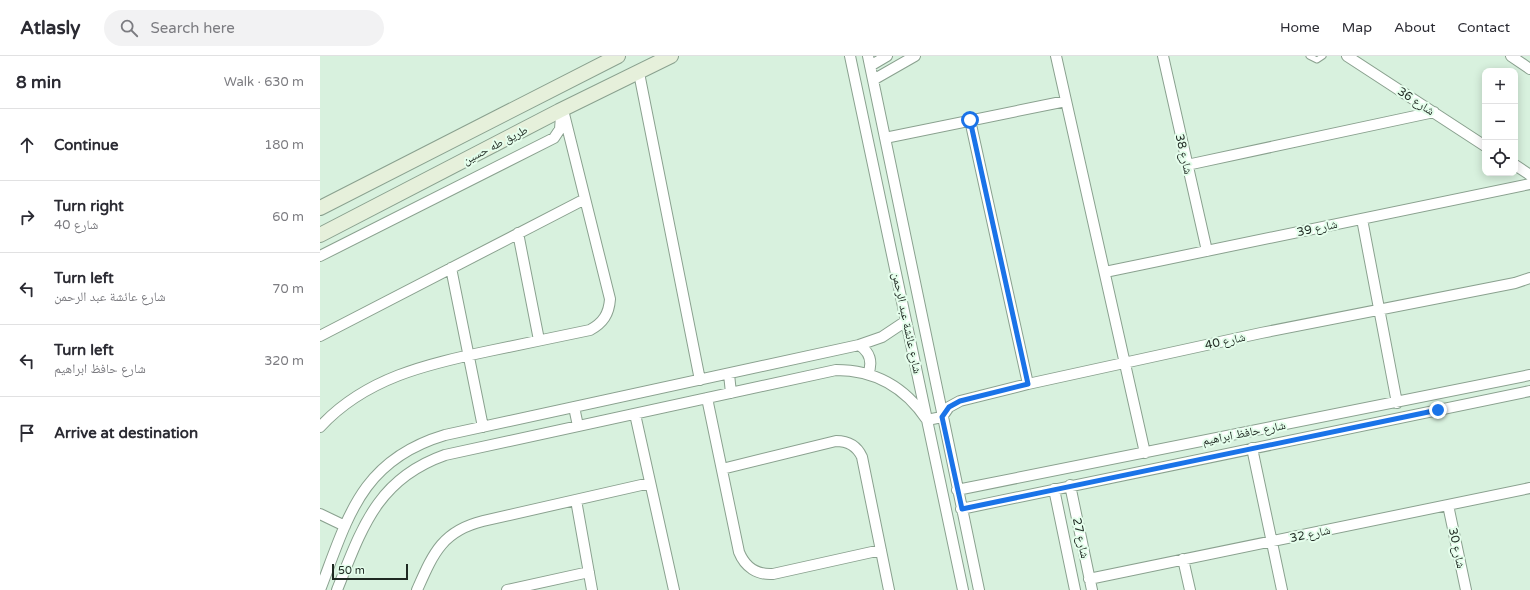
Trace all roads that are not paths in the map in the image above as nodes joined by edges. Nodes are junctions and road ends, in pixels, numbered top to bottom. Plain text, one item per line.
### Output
1 (618, 56) edge
2 (671, 56) edge
3 (850, 56) edge
4 (887, 56) edge
5 (915, 56) edge
6 (1056, 56) edge
7 (1163, 56) edge
8 (1309, 56) edge
9 (1323, 56) edge
10 (1346, 56) edge
11 (1511, 56) edge
12 (869, 61) edge
13 (1530, 69) edge
14 (639, 73) junction
15 (873, 80) junction
16 (1066, 100) junction
17 (522, 105) junction
18 (561, 110) junction
19 (1434, 112) junction
20 (970, 120) junction
21 (537, 123) junction
22 (885, 138) junction
23 (1482, 144) edge
24 (1187, 164) junction
25 (1518, 167) edge
26 (1530, 175) edge
27 (1530, 184) edge
28 (585, 199) junction
29 (320, 208) edge
30 (1362, 219) junction
31 (518, 233) junction
32 (320, 235) edge
33 (1207, 251) junction
34 (320, 256) edge
35 (451, 268) junction
36 (1105, 272) junction
37 (914, 277) junction
38 (1530, 278) edge
39 (898, 282) junction
40 (1380, 310) junction
41 (906, 321) junction
42 (320, 336) edge
43 (539, 340) junction
44 (859, 345) junction
45 (468, 355) junction
46 (1126, 362) junction
47 (729, 374) junction
48 (868, 374) junction
49 (1530, 375) edge
50 (700, 380) junction
51 (1028, 384) junction
52 (1530, 391) edge
53 (732, 393) junction
54 (707, 398) junction
55 (1397, 403) junction
56 (574, 407) junction
57 (635, 414) junction
58 (942, 417) junction
59 (927, 420) junction
60 (578, 426) junction
61 (320, 427) edge
62 (483, 427) junction
63 (1252, 448) junction
64 (1145, 453) junction
65 (722, 469) junction
66 (650, 483) junction
67 (1070, 486) junction
68 (1530, 488) edge
69 (1054, 489) junction
70 (957, 490) junction
71 (576, 500) junction
72 (1448, 505) junction
73 (962, 509) junction
74 (320, 514) edge
75 (345, 526) junction
76 (1272, 541) junction
77 (881, 550) junction
78 (1183, 559) junction
79 (589, 572) junction
80 (1089, 579) junction
81 (320, 590) edge
82 (338, 590) edge
83 (417, 590) edge
84 (507, 590) edge
85 (592, 590) edge
86 (674, 590) edge
87 (889, 590) edge
88 (963, 590) edge
89 (979, 590) edge
90 (1075, 590) edge
91 (1092, 590) edge
92 (1190, 590) edge
93 (1282, 590) edge
94 (1466, 590) edge

1 - 17 main road, طريق طه حسين
2 - 14 main road, طريق طه حسين
3 - 39 street, شارع عائشة عبد الرحمن
4 - 12 street, شارع عائشة عبد الرحمن
5 - 15 street
6 - 16 street
7 - 24 street, شارع 38
8 - 9 lane
10 - 19 street, شارع 36
11 - 13 street
12 - 15 street, شارع عائشة عبد الرحمن
14 - 18 main road, طريق طه حسين
14 - 50 street
15 - 22 street, شارع عائشة عبد الرحمن
16 - 20 street
16 - 36 street
17 - 21 main road
17 - 29 main road, طريق طه حسين
18 - 21 main road, طريق طه حسين
18 - 28 street
18 - 34 street
19 - 23 street, شارع 36
19 - 24 street
20 - 22 street
20 - 51 street
21 - 32 main road, طريق طه حسين
22 - 37 street, شارع عائشة عبد الرحمن
24 - 33 street, شارع 38
25 - 26 street
27 - 30 street, شارع 39
28 - 31 street
28 - 43 street
30 - 33 street, شارع 39
30 - 40 street
31 - 35 street
31 - 43 street
33 - 36 street, شارع 39
35 - 42 street
35 - 45 street
36 - 46 street
37 - 39 street
37 - 58 street, شارع عائشة عبد الرحمن
38 - 40 street, شارع 40
39 - 41 street, شارع عائشة عبد الرحمن
40 - 46 street, شارع 40
40 - 55 street
41 - 44 street
41 - 59 street, شارع عائشة عبد الرحمن
43 - 45 street
44 - 47 street
44 - 48 street
45 - 61 street
45 - 62 street
46 - 51 street, شارع 40
46 - 64 street
47 - 50 street
47 - 53 street
48 - 53 street
48 - 59 street
49 - 55 street, شارع حافظ ابراهيم
50 - 56 street
51 - 58 street, شارع 40
52 - 63 street, شارع حافظ ابراهيم
53 - 54 street
54 - 57 street
54 - 65 street
55 - 64 street, شارع حافظ ابراهيم
56 - 60 street
56 - 62 street
57 - 60 street
57 - 66 street
58 - 59 street
58 - 70 street, شارع عائشة عبد الرحمن
59 - 88 street, شارع عائشة عبد الرحمن
60 - 82 street
62 - 75 street
63 - 67 street, شارع حافظ ابراهيم
63 - 76 street
64 - 70 street, شارع حافظ ابراهيم
65 - 77 street
65 - 77 street
66 - 71 street
66 - 86 street
67 - 69 street, شارع حافظ ابراهيم
67 - 80 street, شارع 27
68 - 72 street, شارع 32
69 - 73 street, شارع حافظ ابراهيم
69 - 90 street, شارع 27
70 - 73 street, شارع عائشة عبد الرحمن
71 - 79 street
71 - 83 street
72 - 76 street, شارع 32
72 - 94 street, شارع 30
73 - 89 street, شارع عائشة عبد الرحمن
74 - 75 street
75 - 81 street
76 - 78 street, شارع 32
76 - 93 street
77 - 87 street
78 - 80 street, شارع 32
78 - 92 street
79 - 84 street
79 - 85 street
80 - 91 street, شارع 27

